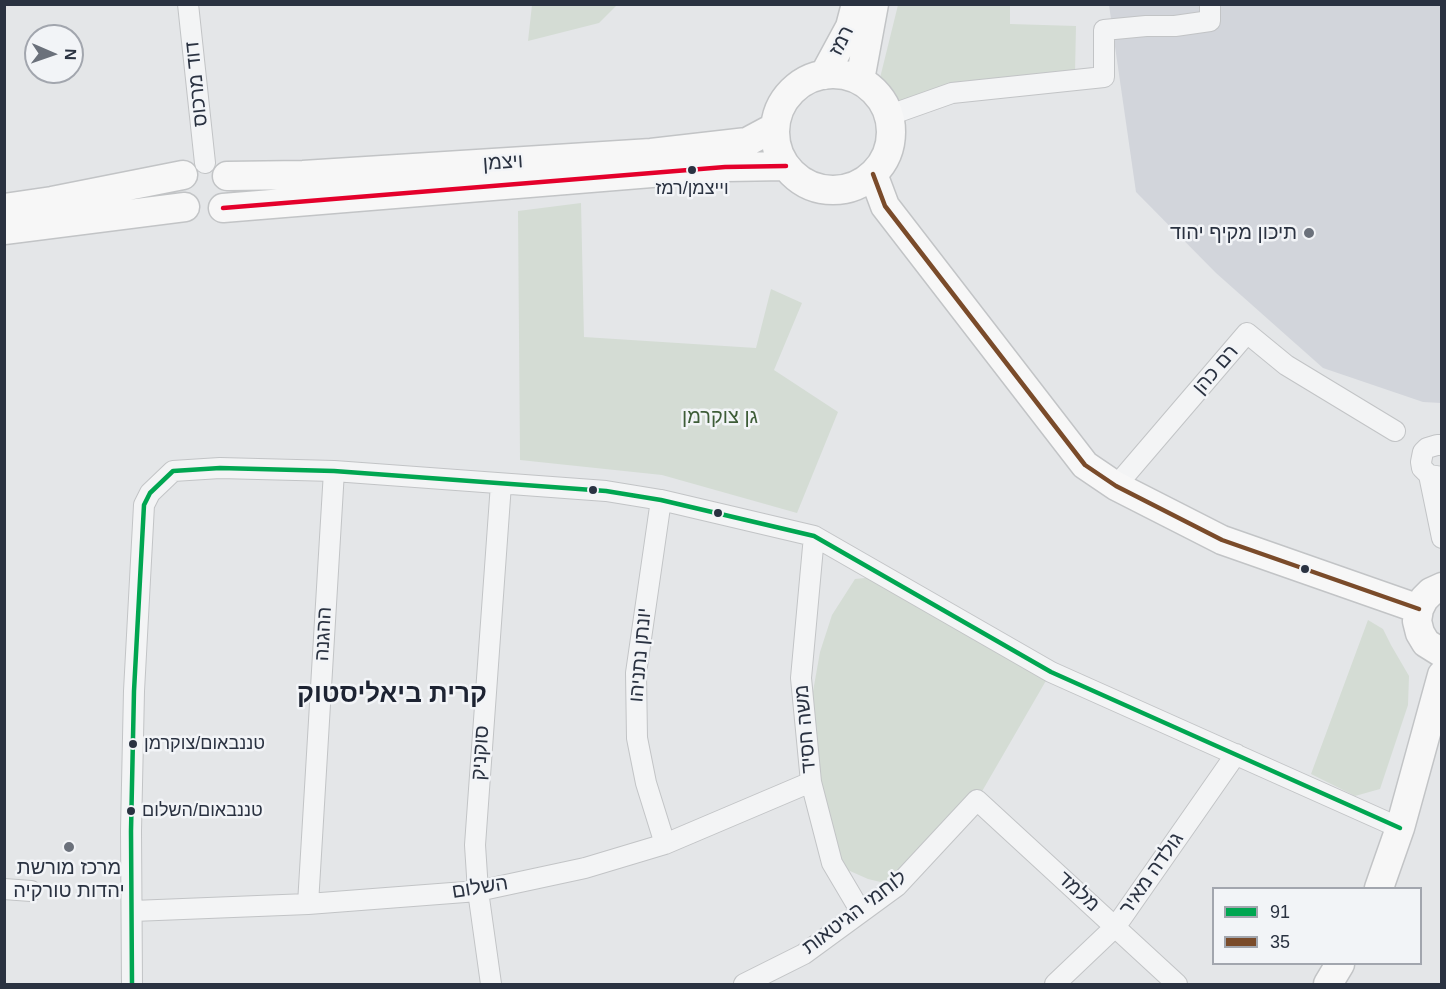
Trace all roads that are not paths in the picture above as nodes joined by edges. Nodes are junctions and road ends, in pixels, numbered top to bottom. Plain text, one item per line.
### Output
1 (188, 4) edge
2 (856, 4) edge
3 (874, 4) edge
4 (1210, 4) edge
5 (824, 75) junction
6 (860, 80) junction
7 (887, 116) junction
8 (775, 127) junction
9 (786, 166) junction
10 (205, 171) junction
11 (863, 180) junction
12 (185, 207) junction
13 (4, 208) edge
14 (223, 208) junction
15 (4, 230) edge
16 (1395, 431) dead end
17 (1442, 445) edge
18 (334, 471) junction
19 (1435, 476) edge
20 (501, 484) junction
21 (1116, 486) junction
22 (661, 500) junction
23 (814, 536) junction
24 (1442, 538) edge
25 (1442, 586) edge
26 (1419, 609) junction
27 (1442, 653) edge
28 (1442, 675) edge
29 (1236, 754) junction
30 (811, 782) junction
31 (977, 800) joint
32 (1400, 828) junction
33 (666, 844) junction
34 (1379, 887) edge
35 (4, 889) edge
36 (31, 891) dead end
37 (478, 891) junction
38 (308, 904) junction
39 (133, 911) junction
40 (861, 912) junction
41 (1116, 926) junction
42 (1339, 965) edge
43 (132, 984) edge
44 (491, 984) edge
45 (744, 984) edge
46 (1055, 984) edge
47 (1177, 984) edge
48 (1328, 984) edge

1 - 10 street, דוד מרכוס
2 - 5 street, רמז
3 - 6 street, רמז
4 - 7 street
5 - 6 street
5 - 8 street
6 - 7 street
7 - 11 street
8 - 9 street
8 - 10 street, ויצמן
9 - 11 street
9 - 14 street
10 - 12 street
10 - 13 street, ויצמן
10 - 14 street
11 - 21 street
12 - 14 street
12 - 15 street
16 - 21 street, רם כהן
17 - 19 street
18 - 20 street
18 - 38 street, ההגנה
18 - 39 street
19 - 24 street
20 - 22 street
20 - 37 street, סוקניק
21 - 26 street
22 - 23 street
22 - 33 street, יונתן נתניהו
23 - 29 street
23 - 30 street, משה חסיד
25 - 26 street
26 - 27 street
28 - 32 street
29 - 32 street
29 - 41 street, גולדה מאיר
30 - 33 street, השלום
30 - 40 street, משה חסיד
31 - 40 street, לוחמי הגיטאות
31 - 41 street, מלמד
32 - 34 street
33 - 37 street, השלום
35 - 36 street
37 - 38 street, השלום
37 - 44 street, סוקניק
38 - 39 street, השלום
39 - 43 street
40 - 45 street, לוחמי הגיטאות
41 - 46 street, גולדה מאיר
41 - 47 street, מלמד
42 - 48 street

